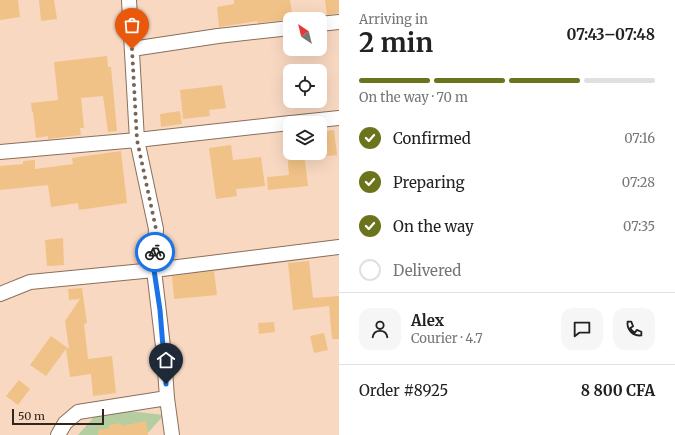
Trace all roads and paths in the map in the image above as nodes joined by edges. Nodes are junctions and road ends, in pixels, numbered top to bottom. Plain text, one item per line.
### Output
1 (128, 0) edge
2 (339, 22) edge
3 (327, 23) edge
4 (283, 29) edge
5 (132, 49) junction
6 (339, 118) edge
7 (327, 119) edge
8 (283, 124) edge
9 (137, 140) junction
10 (0, 152) edge
11 (339, 247) edge
12 (154, 270) junction
13 (0, 294) edge
14 (167, 398) junction
15 (58, 435) edge
16 (172, 435) edge

1 - 5 street
2 - 3 street
4 - 5 street
5 - 9 street
6 - 7 street
8 - 9 street
9 - 10 street
9 - 12 street
11 - 12 street
12 - 13 street
12 - 14 street
14 - 15 street
14 - 16 street

